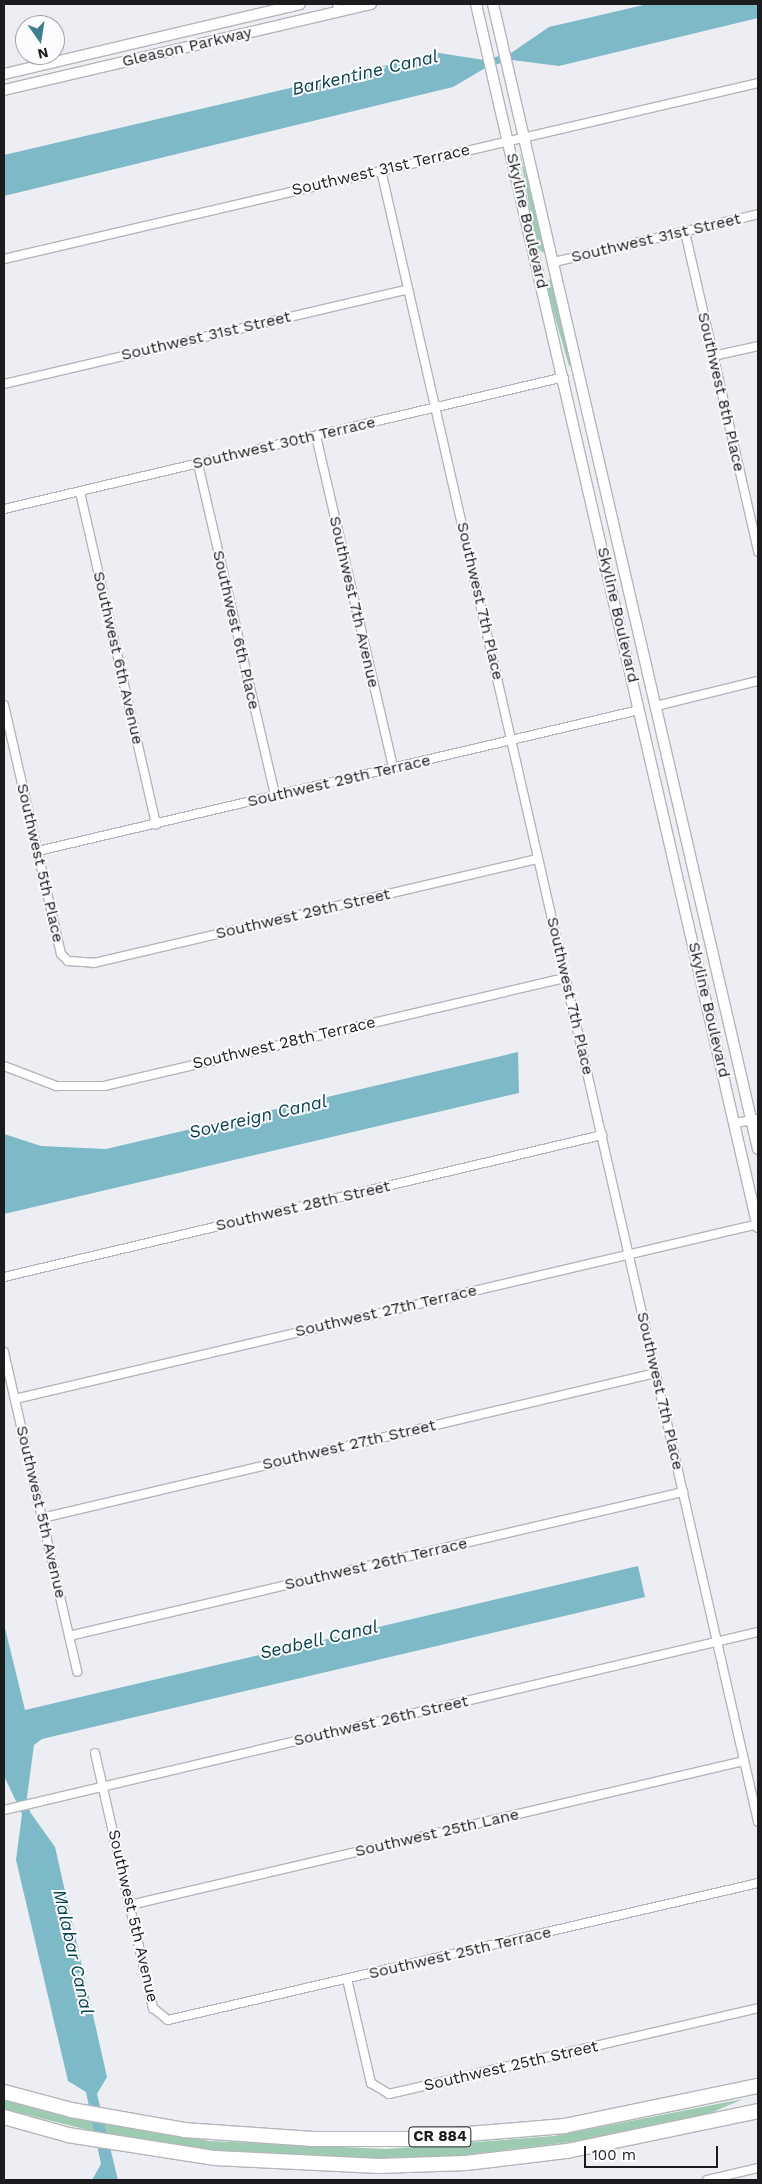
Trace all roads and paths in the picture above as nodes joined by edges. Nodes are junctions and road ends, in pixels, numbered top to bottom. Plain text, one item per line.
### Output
1 (300, 4) edge
2 (371, 4) edge
3 (476, 4) edge
4 (493, 4) edge
5 (338, 8) edge
6 (4, 74) edge
7 (758, 83) edge
8 (4, 90) edge
9 (525, 138) junction
10 (509, 141) junction
11 (381, 170) junction
12 (758, 214) edge
13 (685, 232) junction
14 (4, 259) edge
15 (554, 262) junction
16 (538, 266) junction
17 (408, 289) junction
18 (758, 346) edge
19 (713, 356) junction
20 (580, 373) junction
21 (564, 377) junction
22 (4, 384) edge
23 (436, 407) junction
24 (316, 436) junction
25 (198, 464) junction
26 (80, 492) junction
27 (4, 509) edge
28 (758, 552) edge
29 (758, 681) edge
30 (4, 705) edge
31 (656, 706) junction
32 (639, 710) junction
33 (511, 740) junction
34 (393, 768) junction
35 (275, 796) junction
36 (156, 824) junction
37 (38, 851) junction
38 (538, 860) junction
39 (68, 961) joint
40 (565, 978) junction
41 (4, 1066) edge
42 (754, 1119) edge
43 (735, 1123) junction
44 (602, 1135) junction
45 (758, 1149) edge
46 (758, 1225) edge
47 (629, 1254) junction
48 (4, 1277) edge
49 (4, 1352) edge
50 (656, 1373) junction
51 (15, 1399) junction
52 (683, 1492) junction
53 (42, 1518) junction
54 (758, 1632) edge
55 (69, 1636) junction
56 (720, 1642) junction
57 (77, 1672) dead end
58 (95, 1753) dead end
59 (744, 1761) junction
60 (104, 1787) junction
61 (4, 1810) edge
62 (758, 1822) edge
63 (758, 1883) edge
64 (130, 1905) junction
65 (347, 1979) junction
66 (758, 2008) edge
67 (161, 2018) joint
68 (758, 2086) edge
69 (4, 2092) edge
70 (758, 2111) edge
71 (758, 2116) edge
72 (4, 2118) edge
73 (706, 2124) junction
74 (758, 2168) edge
75 (707, 2180) edge

1 - 6 street, Gleason Parkway
2 - 5 street, Gleason Parkway
3 - 10 street, Skyline Boulevard
4 - 9 street, Skyline Boulevard
5 - 8 street, Gleason Parkway
7 - 9 street, Southwest 31st Terrace
9 - 10 street, Southwest 31st Terrace
9 - 15 street, Skyline Boulevard
10 - 11 street, Southwest 31st Terrace
10 - 16 street, Skyline Boulevard
11 - 14 street, Southwest 31st Terrace
11 - 17 street, Southwest 7th Place
12 - 13 street, Southwest 31st Street
13 - 15 street, Southwest 31st Street
13 - 19 street, Southwest 8th Place
15 - 16 street
15 - 20 street, Skyline Boulevard
16 - 21 street, Skyline Boulevard
17 - 22 street, Southwest 31st Street
17 - 23 street, Southwest 7th Place
18 - 19 street
19 - 28 street, Southwest 8th Place
20 - 21 street
20 - 31 street, Skyline Boulevard
21 - 23 street, Southwest 30th Terrace
21 - 32 street, Skyline Boulevard
23 - 24 street, Southwest 30th Terrace
23 - 33 street, Southwest 7th Place
24 - 25 street, Southwest 30th Terrace
24 - 34 street, Southwest 7th Avenue
25 - 26 street, Southwest 30th Terrace
25 - 35 street, Southwest 6th Place
26 - 27 street, Southwest 30th Terrace
26 - 36 street, Southwest 6th Avenue
29 - 31 street
30 - 37 street, Southwest 5th Place
31 - 32 street
31 - 42 street, Skyline Boulevard
32 - 33 street, Southwest 29th Terrace
32 - 43 street, Skyline Boulevard
33 - 34 street, Southwest 29th Terrace
33 - 38 street, Southwest 7th Place
34 - 35 street, Southwest 29th Terrace
35 - 36 street, Southwest 29th Terrace
36 - 37 street, Southwest 29th Terrace
37 - 39 street, Southwest 5th Place
38 - 39 street, Southwest 29th Street
38 - 40 street, Southwest 7th Place
40 - 41 street, Southwest 28th Terrace
40 - 44 street, Southwest 7th Place
42 - 43 street
42 - 45 street, Skyline Boulevard
43 - 46 street, Skyline Boulevard
44 - 47 street, Southwest 7th Place
44 - 48 street, Southwest 28th Street
46 - 47 street, Southwest 27th Terrace
47 - 50 street, Southwest 7th Place
47 - 51 street, Southwest 27th Terrace
49 - 51 street, Southwest 5th Avenue
50 - 52 street, Southwest 7th Place
50 - 53 street, Southwest 27th Street
51 - 53 street, Southwest 5th Avenue
52 - 55 street, Southwest 26th Terrace
52 - 56 street, Southwest 7th Place
53 - 55 street, Southwest 5th Avenue
54 - 56 street, Southwest 26th Street
55 - 57 street, Southwest 5th Avenue
56 - 59 street, Southwest 7th Place
56 - 60 street, Southwest 26th Street
58 - 60 street, Southwest 5th Avenue
59 - 62 street, Southwest 7th Place
59 - 64 street, Southwest 25th Lane
60 - 61 street, Southwest 26th Street
60 - 64 street, Southwest 5th Avenue
63 - 65 street, Southwest 25th Terrace
64 - 67 street, Southwest 5th Avenue
65 - 66 street, Southwest 25th Street
65 - 67 street, Southwest 25th Terrace
68 - 69 highway, CR 884
70 - 73 highway, CR 884
71 - 73 highway
72 - 73 highway, CR 884
74 - 75 street

